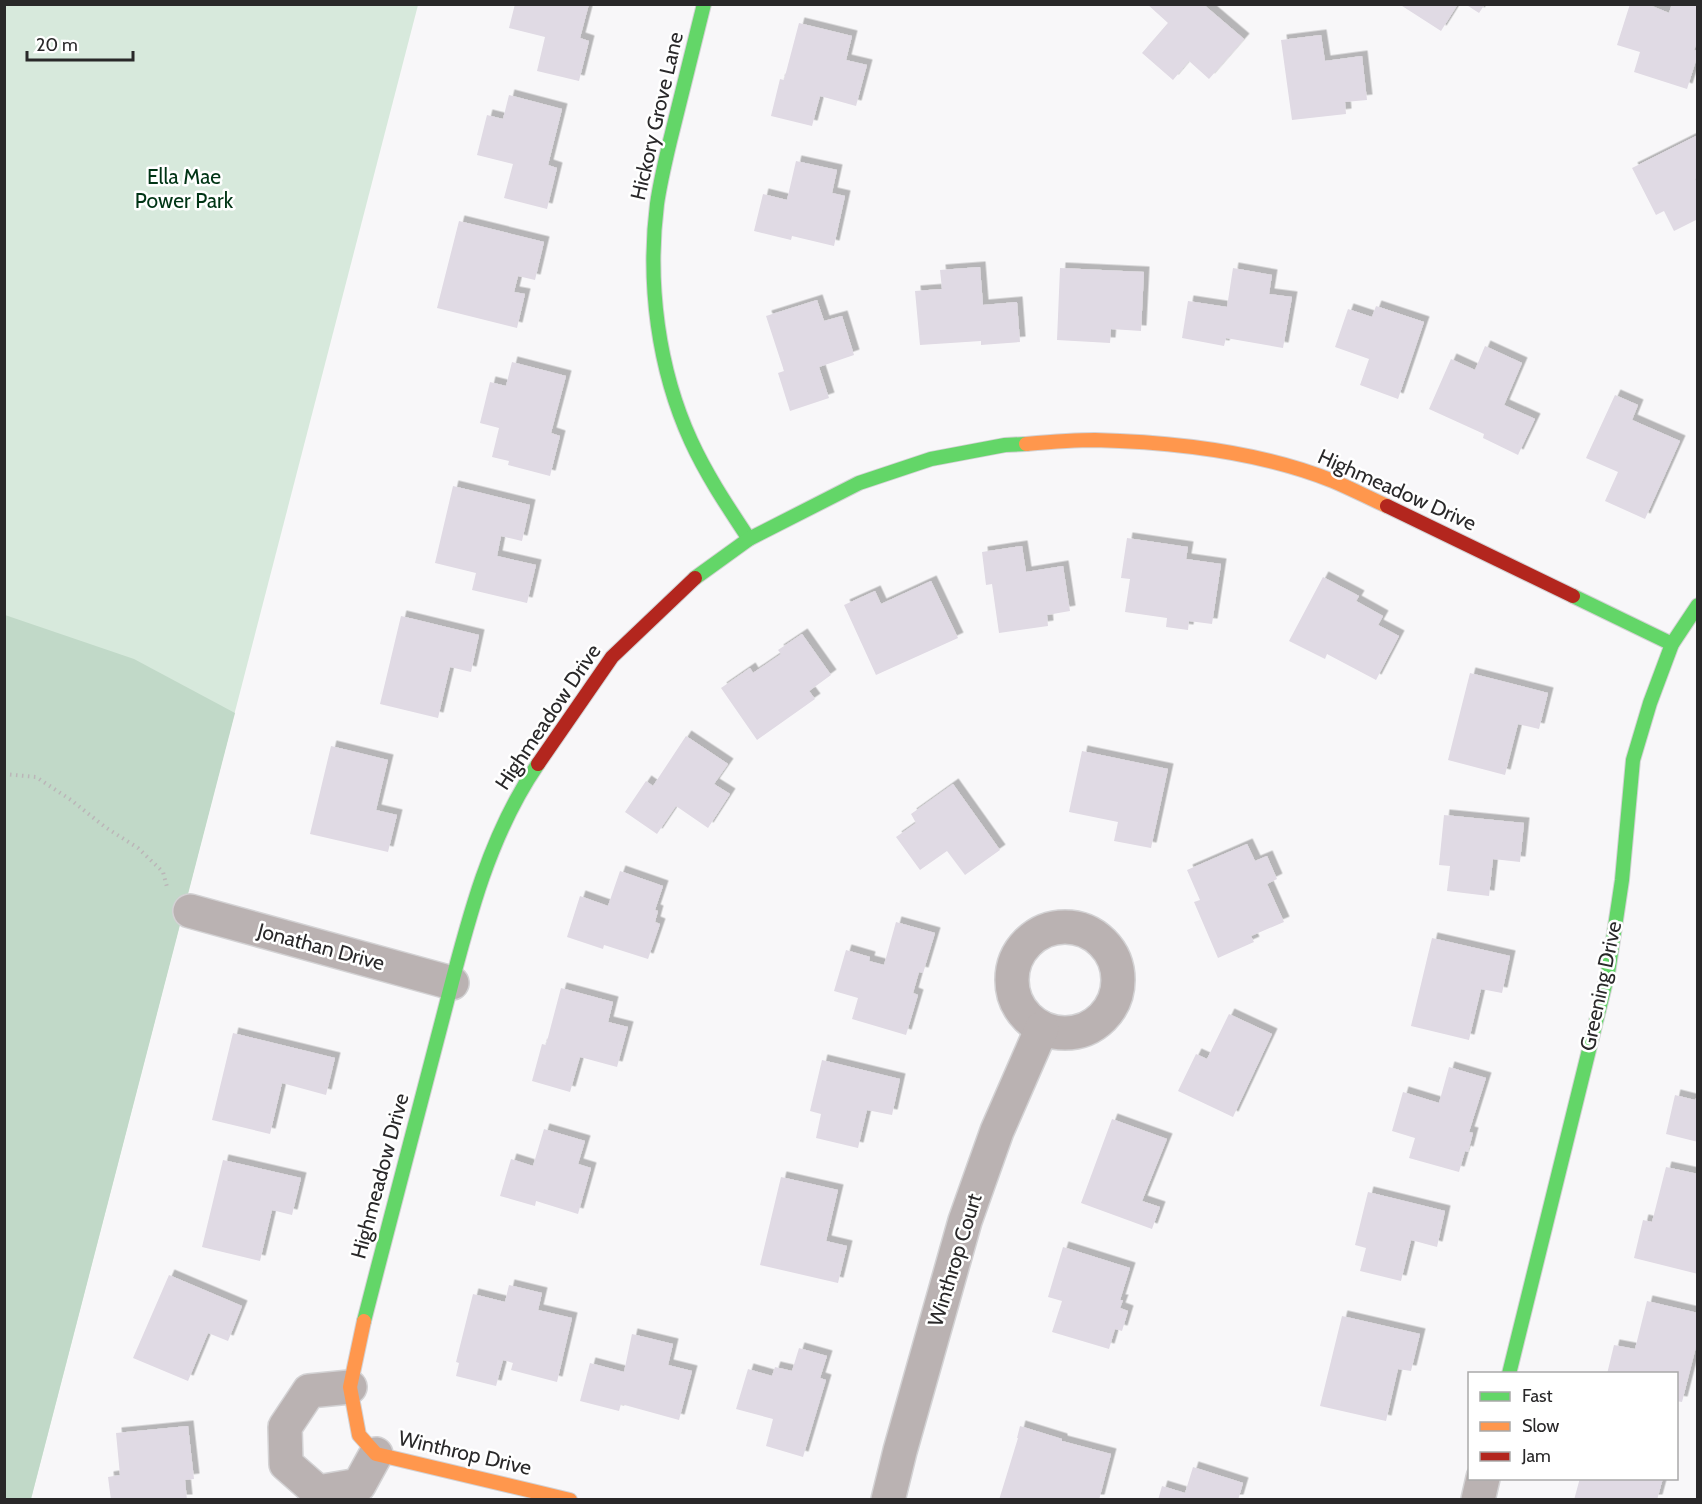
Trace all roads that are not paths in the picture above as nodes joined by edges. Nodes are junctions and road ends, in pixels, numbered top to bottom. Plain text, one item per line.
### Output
1 (704, 4) edge
2 (750, 539) junction
3 (1698, 605) edge
4 (1672, 644) junction
5 (190, 911) road end
6 (452, 983) junction
7 (1042, 1028) dead end
8 (1509, 1372) edge
9 (350, 1387) junction
10 (367, 1444) junction
11 (1484, 1480) edge
12 (570, 1500) edge
13 (888, 1500) edge
14 (1478, 1500) edge

1 - 2 street, Hickory Grove Lane
2 - 4 street, Highmeadow Drive
2 - 6 street, Highmeadow Drive
3 - 4 street, Greening Drive
4 - 8 street, Greening Drive
5 - 6 street, Jonathan Drive
6 - 9 street, Highmeadow Drive
7 - 13 street, Winthrop Court
9 - 10 street, Highmeadow Drive
9 - 10 street
10 - 12 street, Winthrop Drive
11 - 14 street

